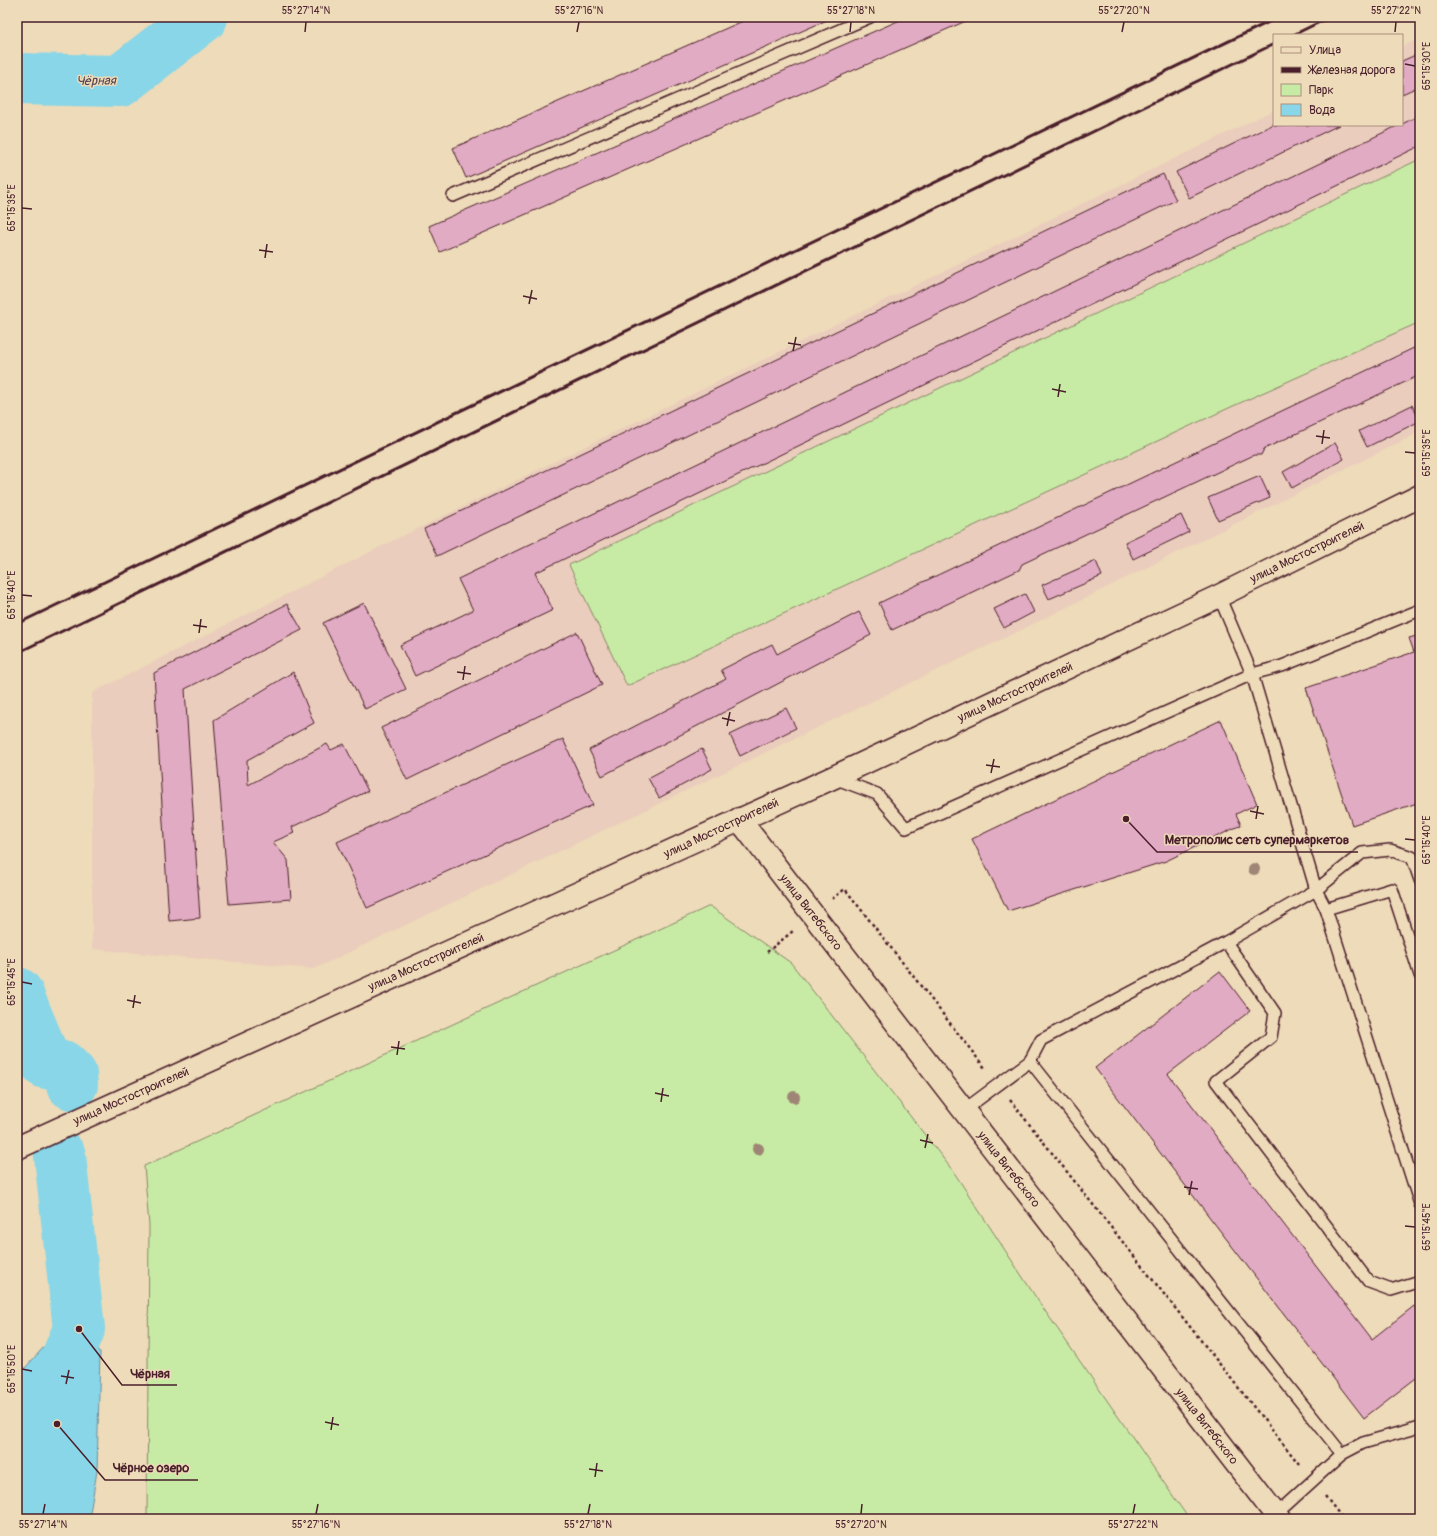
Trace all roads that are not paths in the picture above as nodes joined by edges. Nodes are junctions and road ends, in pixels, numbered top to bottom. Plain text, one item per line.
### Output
1 (870, 17) edge
2 (453, 196) dead end
3 (1420, 496) edge
4 (1219, 596) junction
5 (1420, 610) edge
6 (1252, 674) junction
7 (832, 778) junction
8 (739, 819) junction
9 (1420, 880) edge
10 (1316, 890) junction
11 (1326, 909) junction
12 (1226, 942) junction
13 (1420, 975) edge
14 (1030, 1061) junction
15 (964, 1110) junction
16 (17, 1148) edge
17 (1420, 1204) edge
18 (1420, 1281) edge
19 (1420, 1427) edge
20 (1342, 1454) junction
21 (1277, 1517) edge

1 - 2 lane
3 - 4 main road, улица Мостостроителей
4 - 6 lane
4 - 7 main road, улица Мостостроителей
5 - 6 lane
6 - 7 lane
6 - 10 lane
7 - 8 main road, улица Мостостроителей
8 - 15 main road, улица Витебского
8 - 16 main road, улица Мостостроителей
9 - 10 lane
10 - 11 lane
10 - 12 lane
11 - 13 lane
11 - 17 lane
12 - 14 lane
12 - 18 lane
14 - 15 lane
14 - 20 lane
15 - 21 main road, улица Витебского
19 - 20 lane
20 - 21 lane

